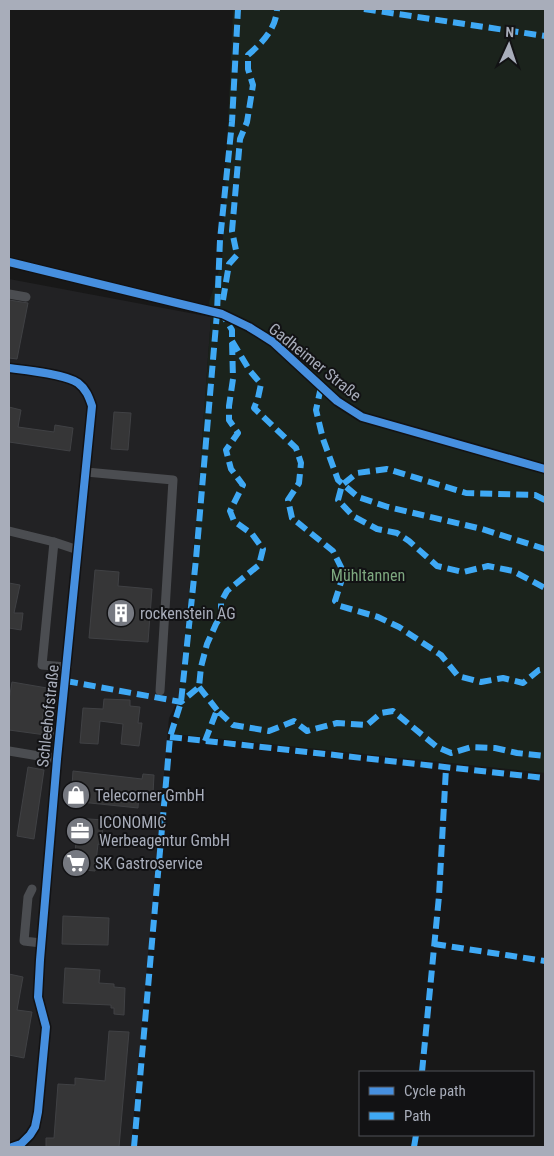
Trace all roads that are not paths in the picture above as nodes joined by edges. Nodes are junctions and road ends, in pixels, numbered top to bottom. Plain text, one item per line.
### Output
1 (9, 262) edge
2 (9, 294) edge
3 (26, 297) dead end
4 (9, 368) edge
5 (545, 469) edge
6 (86, 472) junction
7 (9, 531) edge
8 (54, 542) junction
9 (78, 550) junction
10 (67, 667) junction
11 (160, 691) dead end
12 (9, 751) edge
13 (58, 760) junction
14 (32, 889) dead end
15 (42, 944) junction
16 (19, 1146) edge

1 - 5 street, Gadheimer Straße
2 - 3 street
4 - 6 street, Schleehofstraße
6 - 9 street, Schleehofstraße
6 - 11 street
7 - 8 street
8 - 9 street
8 - 10 street
9 - 10 street, Schleehofstraße
10 - 13 street, Schleehofstraße
12 - 13 street
13 - 15 street, Schleehofstraße
14 - 15 street
15 - 16 street, Schleehofstraße

